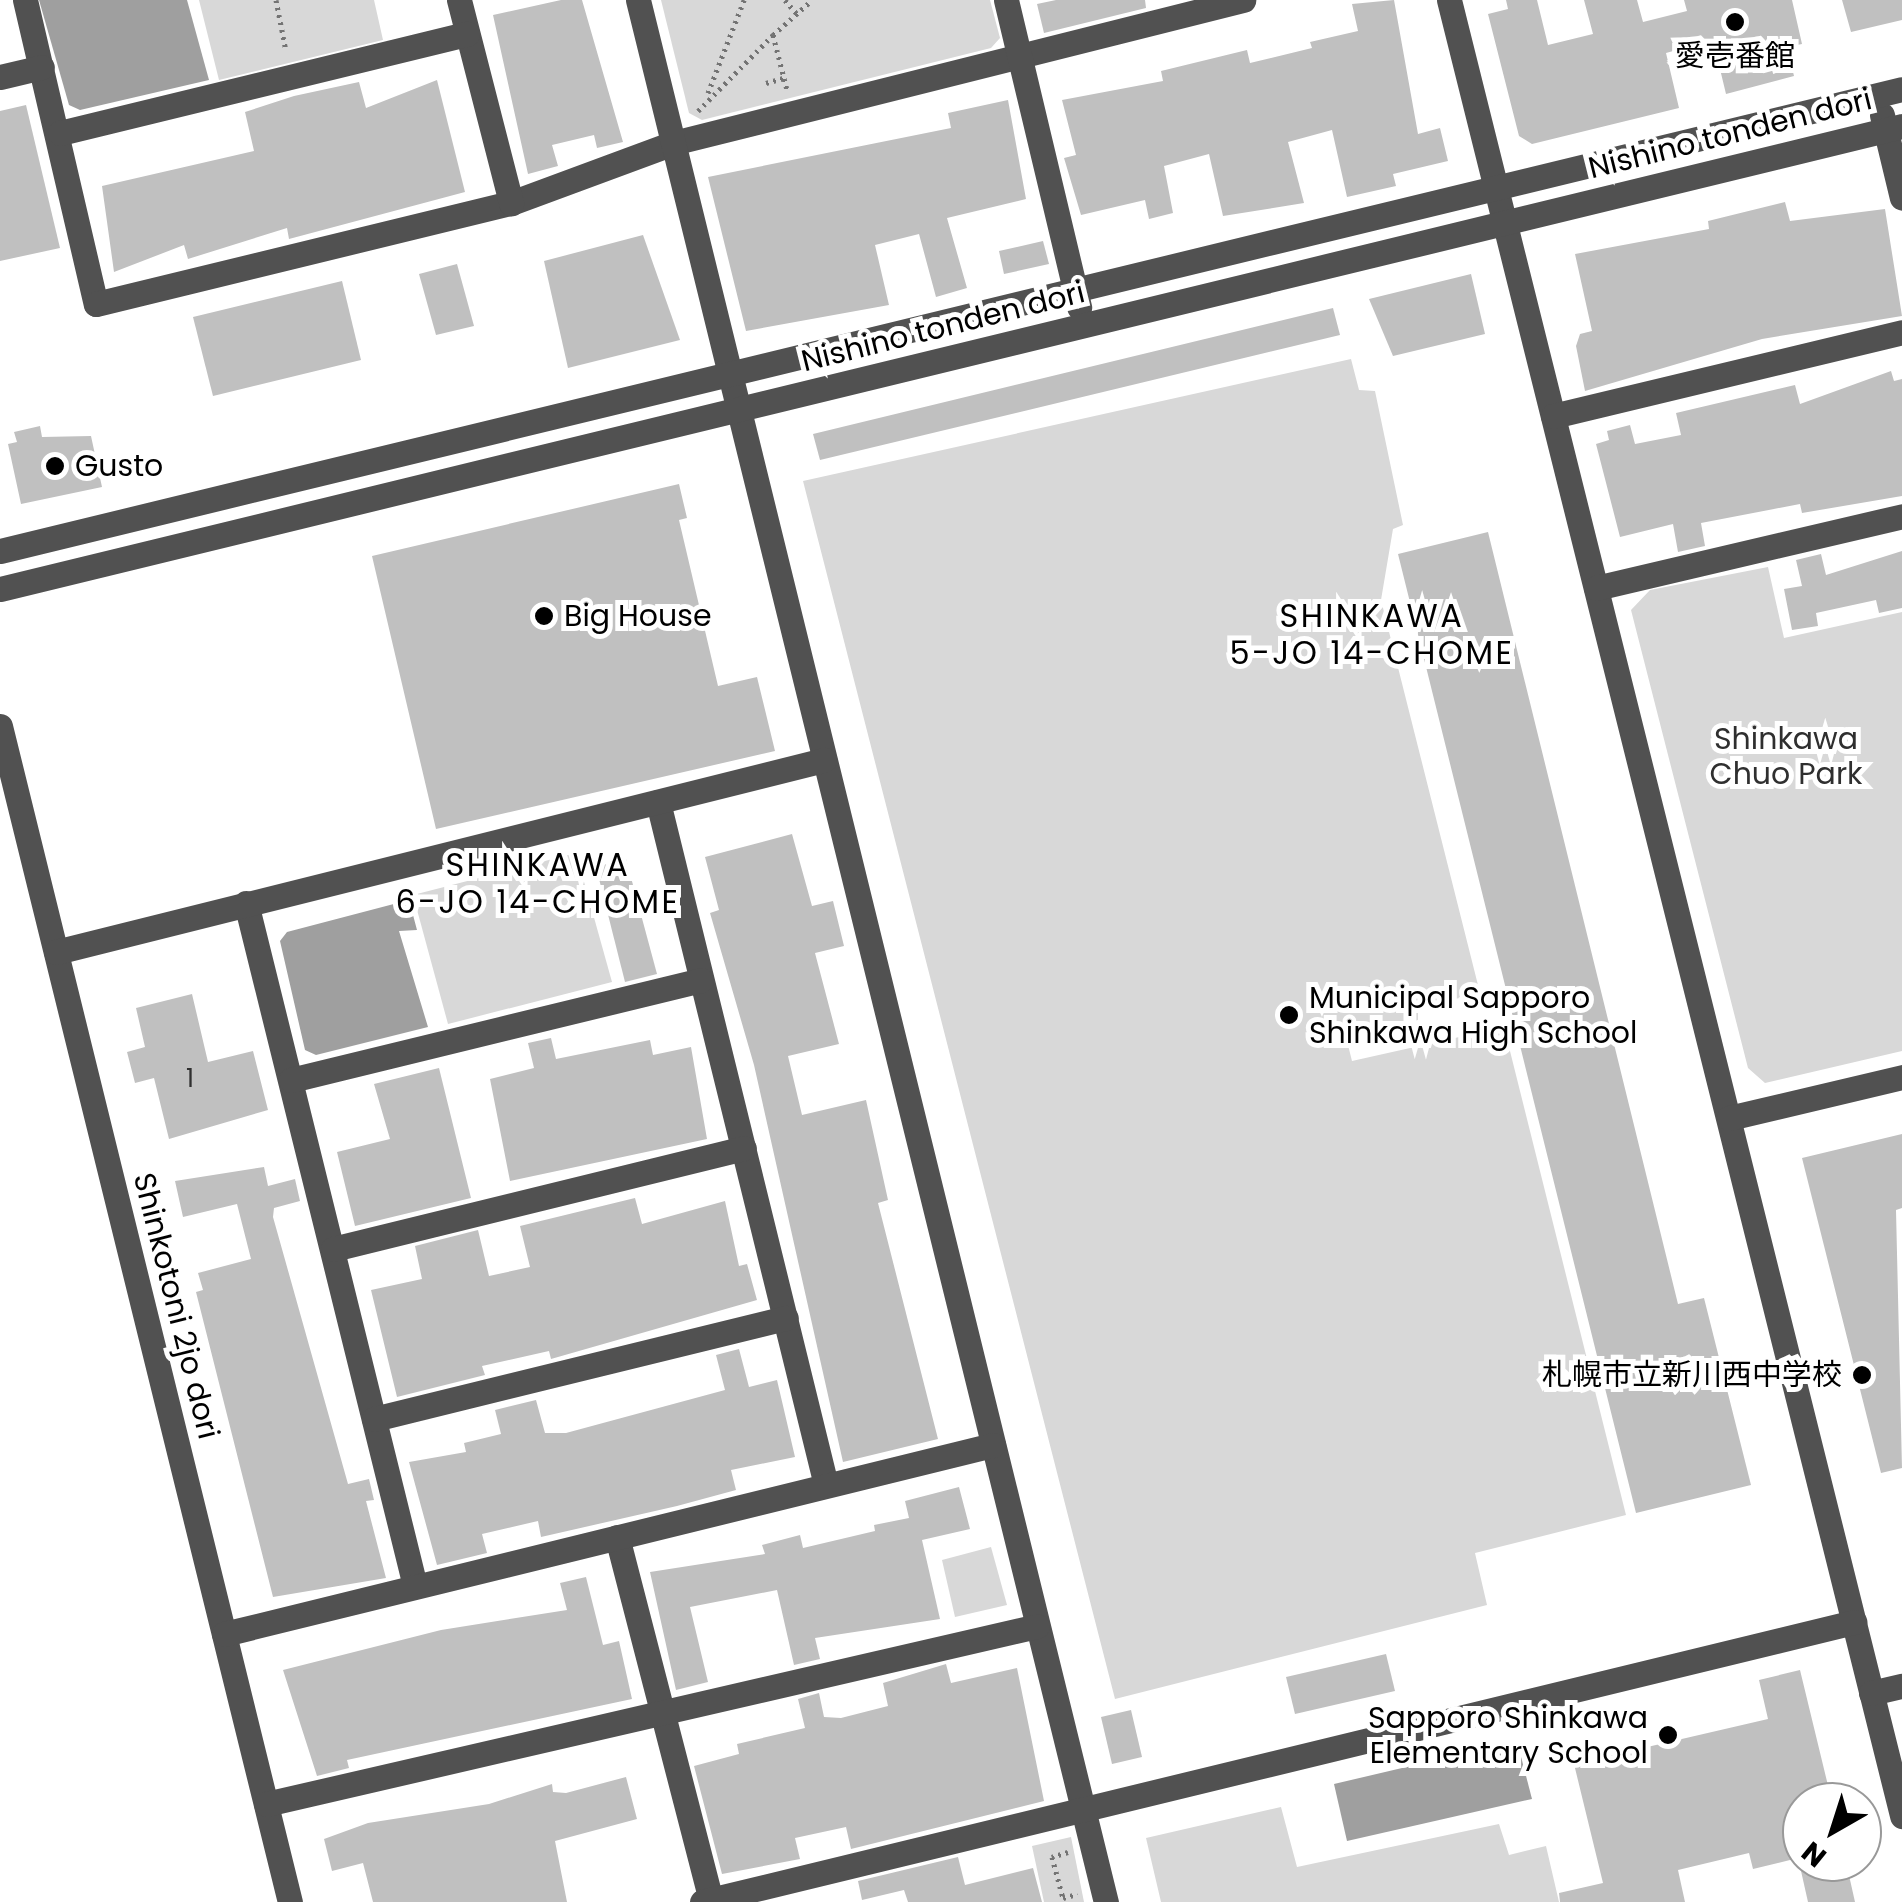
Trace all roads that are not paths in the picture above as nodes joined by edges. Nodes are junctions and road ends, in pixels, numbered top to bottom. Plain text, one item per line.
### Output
1 (25, 0) edge
2 (459, 0) edge
3 (638, 0) edge
4 (1006, 0) edge
5 (1243, 0) edge
6 (1450, 0) edge
7 (467, 34) junction
8 (1018, 52) junction
9 (42, 67) junction
10 (0, 77) edge
11 (1902, 89) edge
12 (1876, 95) junction
13 (1894, 128) edge
14 (60, 133) junction
15 (673, 143) junction
16 (1496, 188) junction
17 (1902, 198) edge
18 (511, 202) junction
19 (1504, 222) junction
20 (1075, 290) junction
21 (1084, 326) junction
22 (1902, 332) edge
23 (729, 374) junction
24 (738, 411) junction
25 (1553, 416) junction
26 (1902, 516) edge
27 (0, 551) edge
28 (1596, 588) junction
29 (0, 589) edge
30 (0, 726) edge
31 (824, 760) junction
32 (658, 802) junction
33 (246, 903) junction
34 (56, 952) junction
35 (701, 980) junction
36 (1902, 1077) edge
37 (291, 1080) junction
38 (1730, 1118) junction
39 (744, 1148) junction
40 (332, 1249) junction
41 (786, 1318) junction
42 (374, 1419) junction
43 (992, 1445) junction
44 (826, 1486) junction
45 (617, 1537) junction
46 (416, 1586) junction
47 (1854, 1622) junction
48 (1037, 1626) junction
49 (224, 1634) junction
50 (1902, 1686) edge
51 (1871, 1693) junction
52 (660, 1710) junction
53 (266, 1804) junction
54 (1082, 1807) junction
55 (1902, 1816) edge
56 (1095, 1897) edge
57 (706, 1901) edge
58 (290, 1902) edge

1 - 9 street
2 - 7 street
3 - 15 street
4 - 8 street
5 - 8 street
6 - 16 street
7 - 14 street
7 - 18 street
8 - 15 street
8 - 20 street
9 - 10 street
9 - 14 street
11 - 12 street, Nishino tonden dori
12 - 13 street
12 - 16 street, Nishino tonden dori
13 - 17 street
13 - 19 street, Nishino tonden dori
14 - 18 street
15 - 18 street
15 - 23 street
16 - 19 street
16 - 20 street, Nishino tonden dori
19 - 21 street, Nishino tonden dori
19 - 25 street
20 - 21 street
20 - 23 street, Nishino tonden dori
21 - 24 street, Nishino tonden dori
22 - 25 street
23 - 24 street
23 - 27 street, Nishino tonden dori
24 - 29 street, Nishino tonden dori
24 - 31 street
25 - 28 street
26 - 28 street
28 - 38 street
30 - 34 street, Shinkotoni 2jo dori
31 - 32 street
31 - 43 street
32 - 33 street
32 - 35 street
33 - 34 street
33 - 37 street
34 - 49 street, Shinkotoni 2jo dori
35 - 37 street
35 - 39 street
36 - 38 street
37 - 40 street
38 - 47 street
39 - 40 street
39 - 41 street
40 - 42 street
41 - 42 street
41 - 44 street
42 - 46 street
43 - 44 street
43 - 48 street
44 - 45 street
45 - 46 street
45 - 52 street
46 - 49 street
47 - 51 street
47 - 54 street
48 - 52 street
48 - 54 street
49 - 53 street, Shinkotoni 2jo dori
50 - 51 street
51 - 55 street
52 - 53 street
52 - 57 street
53 - 58 street, Shinkotoni 2jo dori
54 - 56 street
54 - 57 street

